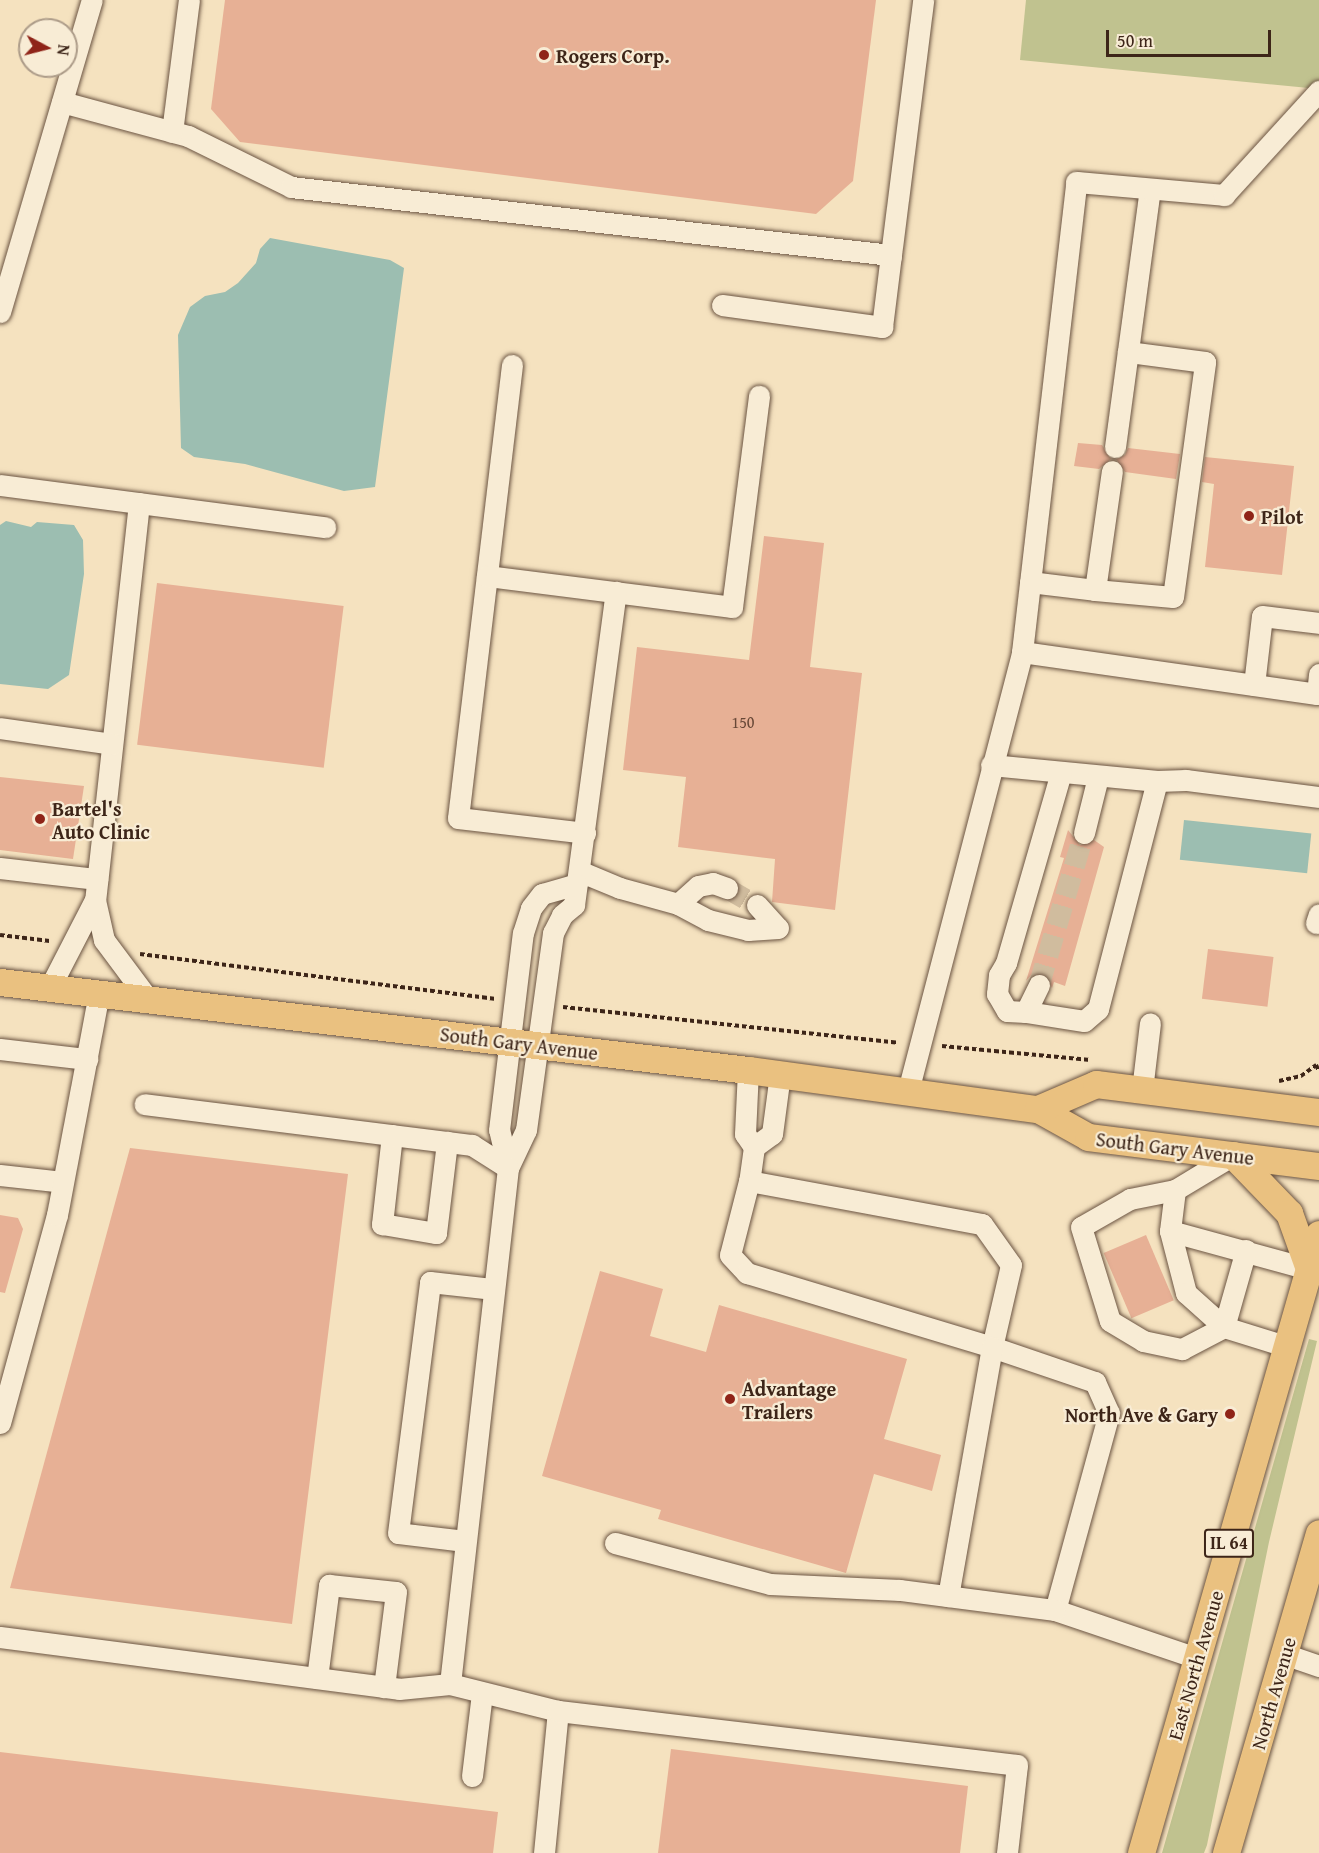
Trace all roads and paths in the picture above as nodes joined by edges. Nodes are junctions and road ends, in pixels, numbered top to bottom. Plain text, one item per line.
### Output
1 (92, 0) edge
2 (189, 0) edge
3 (923, 0) edge
4 (1319, 91) edge
5 (62, 102) junction
6 (172, 132) junction
7 (1150, 189) junction
8 (891, 255) junction
9 (722, 305) dead end
10 (0, 312) edge
11 (1128, 352) junction
12 (512, 365) dead end
13 (759, 396) dead end
14 (1115, 447) dead end
15 (1112, 471) dead end
16 (0, 485) edge
17 (139, 503) junction
18 (325, 527) dead end
19 (487, 576) junction
20 (1030, 582) junction
21 (1095, 590) junction
22 (616, 592) junction
23 (1319, 623) edge
24 (1022, 652) junction
25 (1319, 674) edge
26 (1254, 685) junction
27 (0, 728) edge
28 (112, 744) junction
29 (992, 765) junction
30 (1061, 773) junction
31 (1098, 777) junction
32 (1157, 781) junction
33 (1319, 796) edge
34 (585, 833) junction
35 (1084, 833) tunnel mouth
36 (0, 868) edge
37 (578, 877) junction
38 (727, 888) tunnel mouth
39 (96, 890) junction
40 (678, 904) junction
41 (757, 905) tunnel mouth
42 (0, 935) edge
43 (57, 942) dead end
44 (136, 953) dead end
45 (0, 981) edge
46 (1039, 985) tunnel mouth
47 (50, 987) junction
48 (99, 993) junction
49 (493, 998) dead end
50 (148, 999) junction
51 (567, 1007) dead end
52 (1026, 1012) junction
53 (1150, 1023) dead end
54 (882, 1041) dead end
55 (508, 1042) junction
56 (538, 1046) junction
57 (968, 1048) dead end
58 (0, 1049) edge
59 (87, 1059) junction
60 (1094, 1060) dead end
61 (748, 1070) junction
62 (1319, 1071) edge
63 (780, 1074) junction
64 (1273, 1081) dead end
65 (1142, 1090) junction
66 (908, 1091) junction
67 (145, 1104) dead end
68 (1038, 1109) junction
69 (1319, 1112) edge
70 (392, 1135) junction
71 (447, 1142) junction
72 (754, 1147) junction
73 (1233, 1155) junction
74 (1319, 1166) edge
75 (508, 1168) junction
76 (0, 1175) edge
77 (749, 1181) junction
78 (63, 1182) junction
79 (1175, 1190) junction
80 (1170, 1231) junction
81 (1319, 1234) edge
82 (1246, 1250) junction
83 (1309, 1269) junction
84 (492, 1289) junction
85 (1224, 1327) junction
86 (1285, 1346) junction
87 (992, 1347) junction
88 (0, 1423) edge
89 (1319, 1533) edge
90 (465, 1541) junction
91 (615, 1543) dead end
92 (948, 1596) junction
93 (1055, 1610) junction
94 (0, 1637) edge
95 (1284, 1654) junction
96 (1197, 1658) junction
97 (1319, 1666) edge
98 (317, 1678) junction
99 (450, 1684) junction
100 (384, 1687) junction
101 (482, 1693) junction
102 (558, 1711) junction
103 (472, 1776) dead end
104 (544, 1853) edge
105 (1007, 1853) edge
106 (1141, 1853) edge
107 (1226, 1853) edge

1 - 5 street
2 - 6 street
3 - 8 street
4 - 7 street
5 - 6 street
5 - 10 street
6 - 8 street
7 - 11 street
7 - 20 street
8 - 9 street
11 - 14 street
11 - 21 street
12 - 19 street
13 - 22 street
15 - 21 street
16 - 17 street
17 - 18 street
17 - 28 street
19 - 22 street
19 - 34 street
20 - 21 street
20 - 24 street
22 - 34 street
23 - 26 street
24 - 26 street
24 - 29 street
25 - 26 street
27 - 28 street
28 - 39 street
29 - 30 street
29 - 66 street
30 - 31 street
30 - 52 street
31 - 32 street
31 - 35 street
32 - 33 street
32 - 52 street
34 - 37 street
36 - 39 street
37 - 40 street
37 - 55 street
37 - 56 street
38 - 40 street
39 - 47 street
39 - 50 street
40 - 41 street
42 - 43 path
44 - 49 path
45 - 47 main road, South Gary Avenue
46 - 52 street
47 - 48 main road, South Gary Avenue
48 - 50 main road, South Gary Avenue
48 - 59 street
50 - 55 main road, South Gary Avenue
51 - 54 path
53 - 65 street
55 - 56 main road, South Gary Avenue
55 - 75 street
56 - 61 main road, South Gary Avenue
56 - 75 street
57 - 60 path
58 - 59 street
59 - 78 street
61 - 63 main road, South Gary Avenue
61 - 72 street
62 - 64 path
63 - 66 main road, South Gary Avenue
63 - 72 street
65 - 68 main road
65 - 69 main road
66 - 68 main road, South Gary Avenue
67 - 70 street
68 - 73 main road, South Gary Avenue
70 - 71 street
70 - 71 street
71 - 75 street
72 - 77 street
73 - 74 main road, South Gary Avenue
73 - 79 street
73 - 83 main road
75 - 84 street
76 - 78 street
77 - 87 street
77 - 87 street
78 - 88 street
79 - 80 street
79 - 85 street
80 - 82 street
80 - 85 street
81 - 83 main road, East North Avenue / IL 64
82 - 83 street
82 - 85 street
83 - 86 main road, East North Avenue / IL 64
84 - 90 street
84 - 90 street
85 - 86 street
86 - 96 main road, East North Avenue / IL 64
87 - 92 street
87 - 93 street
89 - 95 main road, North Avenue
90 - 99 street
91 - 92 street
92 - 93 street
93 - 96 street
94 - 98 street
95 - 97 street
95 - 107 main road, North Avenue
96 - 106 main road, East North Avenue / IL 64
98 - 100 street
98 - 100 street
99 - 100 street
99 - 101 street
101 - 102 street
101 - 103 street
102 - 104 street
102 - 105 street

